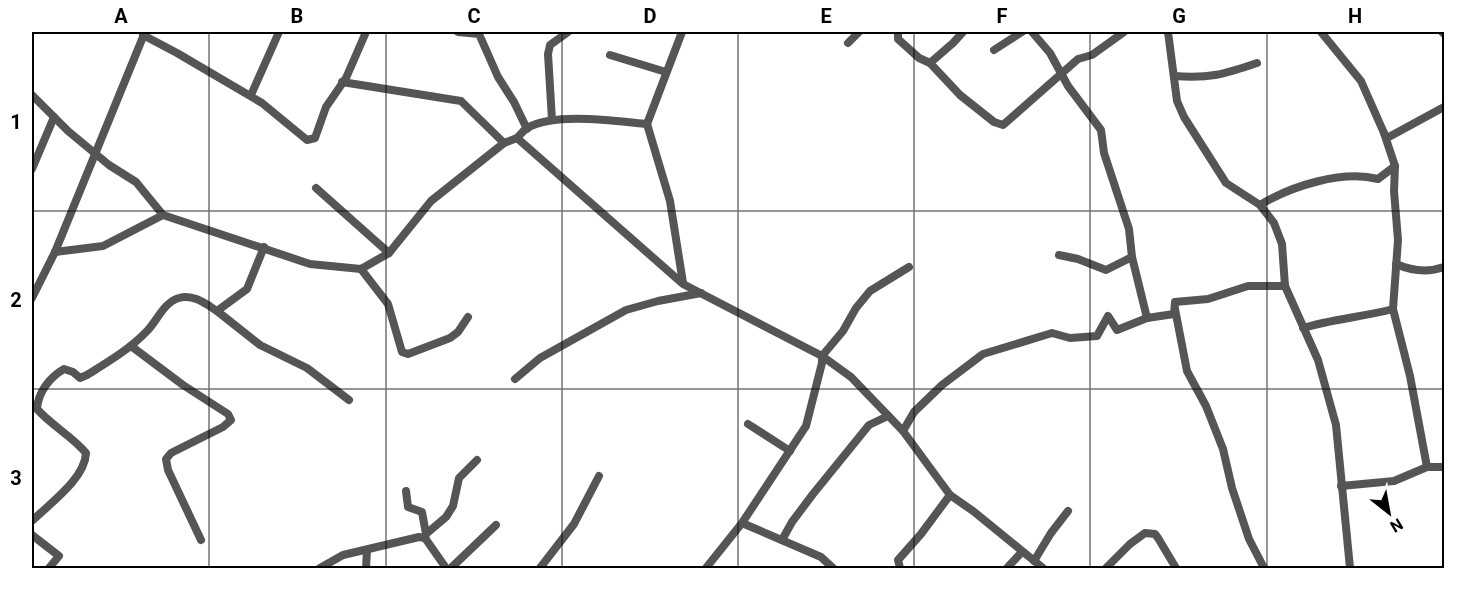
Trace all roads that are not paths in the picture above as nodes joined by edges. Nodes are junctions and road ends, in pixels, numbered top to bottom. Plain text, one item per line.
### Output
1 (279, 32) edge
2 (366, 32) edge
3 (458, 32) edge
4 (568, 32) edge
5 (682, 32) edge
6 (859, 32) edge
7 (898, 32) edge
8 (963, 32) edge
9 (1022, 32) edge
10 (1032, 32) edge
11 (1124, 32) edge
12 (1168, 32) edge
13 (1321, 32) edge
14 (144, 33) edge
15 (848, 43) dead end
16 (994, 50) dead end
17 (610, 55) dead end
18 (930, 63) junction
19 (1257, 63) dead end
20 (666, 72) junction
21 (1063, 73) junction
22 (1174, 76) junction
23 (342, 82) junction
24 (32, 95) edge
25 (250, 95) junction
26 (1444, 107) edge
27 (54, 117) junction
28 (552, 120) junction
29 (647, 124) junction
30 (526, 129) junction
31 (1384, 133) junction
32 (517, 138) junction
33 (504, 143) junction
34 (95, 153) junction
35 (1395, 166) junction
36 (32, 169) edge
37 (316, 188) dead end
38 (1260, 205) junction
39 (163, 215) junction
40 (264, 248) junction
41 (55, 252) junction
42 (389, 253) junction
43 (1059, 255) dead end
44 (1132, 257) junction
45 (1396, 264) junction
46 (909, 267) dead end
47 (1444, 267) edge
48 (361, 269) junction
49 (683, 284) junction
50 (1285, 286) junction
51 (702, 293) junction
52 (32, 298) edge
53 (1175, 302) junction
54 (1393, 309) junction
55 (218, 311) junction
56 (468, 317) dead end
57 (1147, 318) junction
58 (1303, 328) junction
59 (131, 346) junction
60 (822, 357) junction
61 (515, 379) dead end
62 (349, 400) dead end
63 (888, 416) junction
64 (747, 424) dead end
65 (903, 431) junction
66 (790, 451) junction
67 (477, 460) dead end
68 (1426, 467) junction
69 (1444, 467) edge
70 (599, 476) dead end
71 (1341, 486) junction
72 (406, 491) dead end
73 (950, 495) junction
74 (1068, 511) dead end
75 (32, 521) edge
76 (742, 523) junction
77 (496, 525) dead end
78 (32, 535) edge
79 (425, 536) junction
80 (201, 540) dead end
81 (782, 540) junction
82 (367, 550) junction
83 (1021, 553) junction
84 (1034, 561) junction
85 (49, 568) edge
86 (320, 568) edge
87 (366, 568) edge
88 (446, 568) edge
89 (452, 568) edge
90 (540, 568) edge
91 (706, 568) edge
92 (833, 568) edge
93 (900, 568) edge
94 (1007, 568) edge
95 (1042, 568) edge
96 (1106, 568) edge
97 (1176, 568) edge
98 (1264, 568) edge
99 (1350, 568) edge

1 - 25 street
2 - 23 street
3 - 30 street
4 - 28 street
5 - 20 street
6 - 15 street
7 - 18 street
8 - 18 street
9 - 16 street
10 - 21 street
11 - 21 street
12 - 22 street
13 - 31 street
14 - 25 street
14 - 34 street
17 - 20 street
18 - 21 street
19 - 22 street
20 - 29 street
21 - 44 street
22 - 38 street
23 - 25 street
23 - 33 street
24 - 27 street
26 - 31 street
27 - 34 street
27 - 36 street
28 - 29 street
28 - 30 street
29 - 49 street
30 - 32 street
31 - 35 street
32 - 33 street
32 - 49 street
33 - 42 street
34 - 39 street
34 - 41 street
35 - 38 street
35 - 45 street
37 - 42 street
38 - 50 street
39 - 40 street
39 - 41 street
40 - 48 street
40 - 55 street
41 - 52 street
42 - 48 street
43 - 44 street
44 - 57 street
45 - 47 street
45 - 54 street
46 - 60 street
48 - 56 street
49 - 51 street
50 - 53 street
50 - 58 street
51 - 60 street
51 - 61 street
53 - 57 street
53 - 98 street
54 - 58 street
54 - 68 street
55 - 59 street
55 - 62 street
57 - 65 street
58 - 71 street
59 - 75 street
59 - 80 street
60 - 63 street
60 - 66 street
63 - 65 street
63 - 81 street
64 - 66 street
65 - 73 street
66 - 76 street
67 - 79 street
68 - 69 street
68 - 71 street
70 - 90 street
71 - 99 street
72 - 79 street
73 - 83 street
73 - 93 street
74 - 84 street
76 - 81 street
76 - 91 street
77 - 89 street
78 - 85 street
79 - 82 street
79 - 88 street
81 - 92 street
82 - 86 street
82 - 87 street
83 - 84 street
83 - 94 street
84 - 95 street
96 - 97 street

